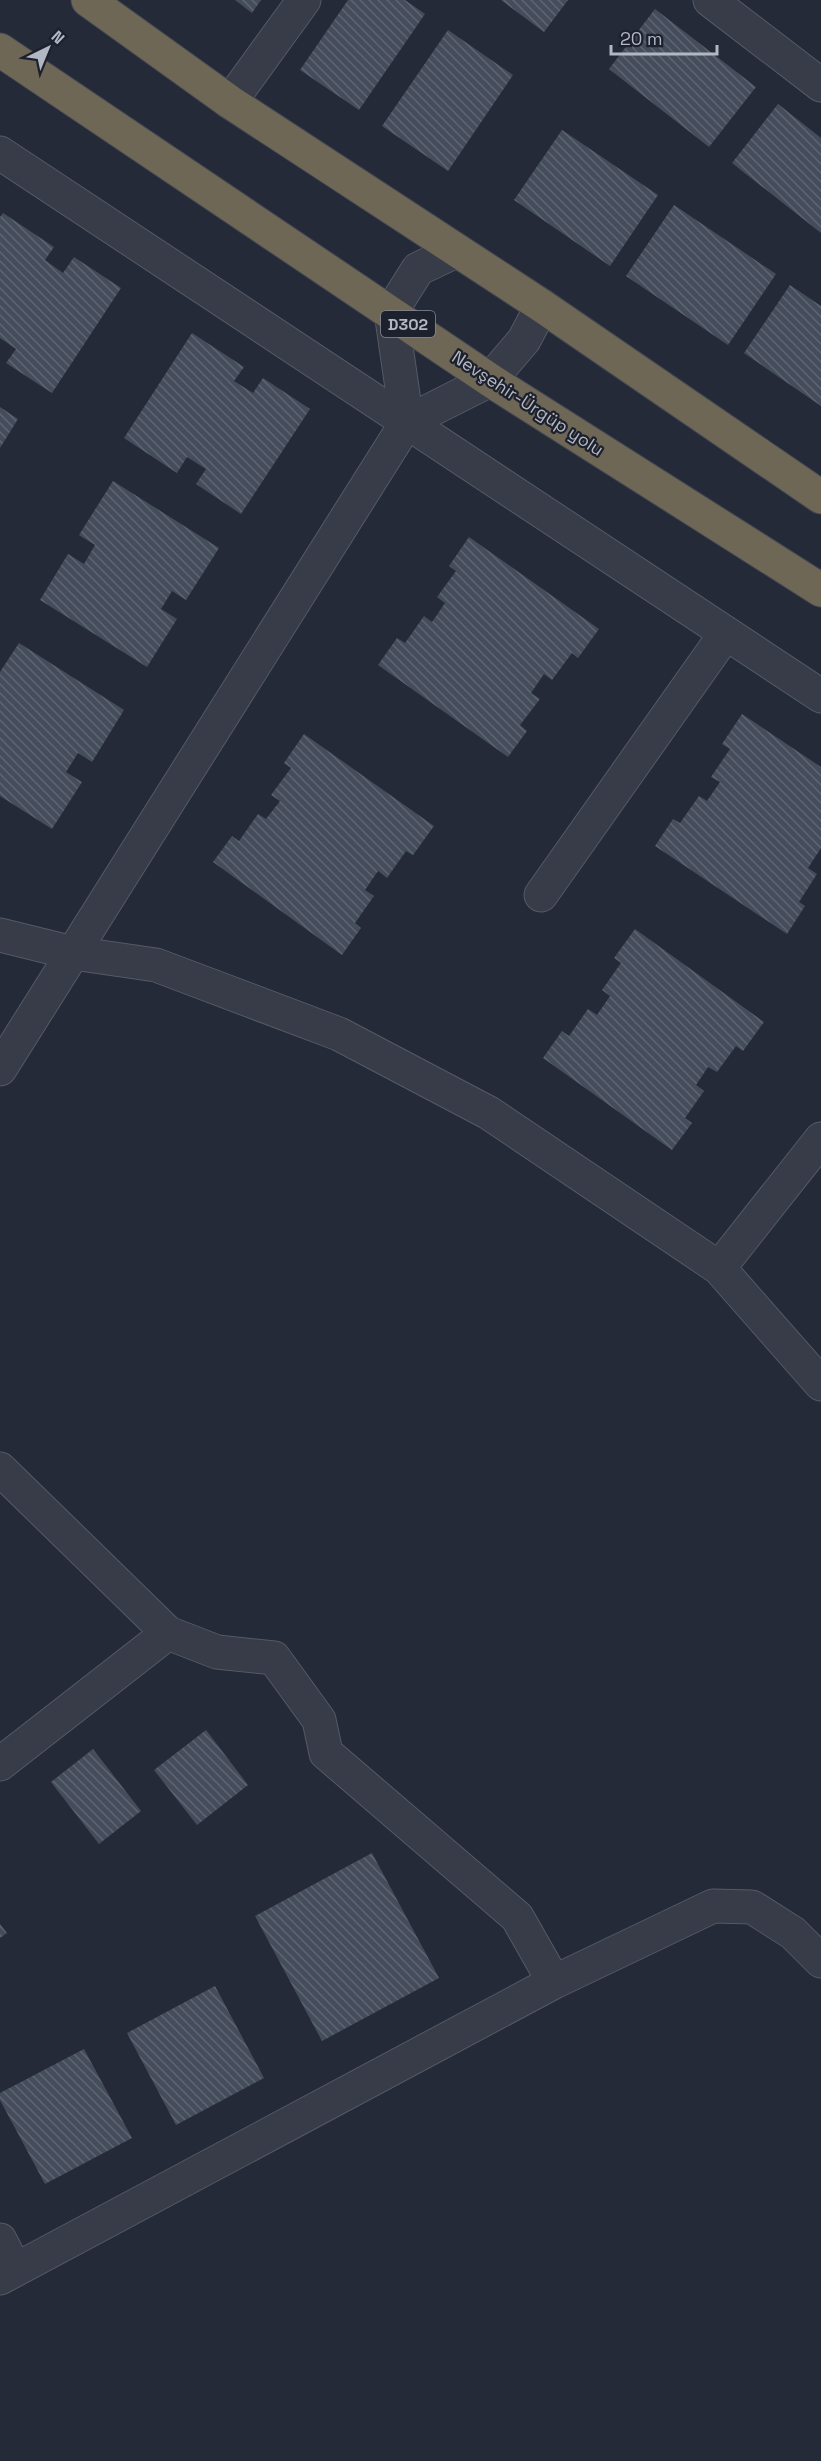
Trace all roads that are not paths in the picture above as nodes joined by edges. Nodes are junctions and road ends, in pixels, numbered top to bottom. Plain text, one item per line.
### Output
1 (88, 0) edge
2 (304, 0) edge
3 (710, 0) edge
4 (0, 50) edge
5 (817, 75) edge
6 (230, 102) junction
7 (0, 153) edge
8 (456, 251) junction
9 (542, 306) junction
10 (391, 312) junction
11 (490, 380) junction
12 (407, 422) junction
13 (821, 497) edge
14 (821, 590) edge
15 (726, 633) junction
16 (821, 696) edge
17 (541, 895) dead end
18 (0, 935) edge
19 (73, 953) junction
20 (0, 1069) edge
21 (821, 1139) edge
22 (719, 1268) junction
23 (821, 1384) edge
24 (0, 1469) edge
25 (168, 1633) junction
26 (0, 1764) edge
27 (821, 1961) edge
28 (554, 1982) junction
29 (0, 2241) edge
30 (8, 2273) edge

1 - 6 highway
2 - 6 street
3 - 5 street
4 - 10 highway, Nevşehir-Ürgüp yolu / D302
6 - 8 highway
7 - 12 street
8 - 9 highway
8 - 10 street
9 - 11 street
9 - 13 highway
10 - 11 highway, Nevşehir-Ürgüp yolu / D302
10 - 12 street
11 - 12 street
11 - 14 highway, Nevşehir-Ürgüp yolu / D302
12 - 15 street
12 - 19 street
15 - 16 street
15 - 17 street
18 - 19 street
19 - 20 street
19 - 22 street
21 - 22 street
22 - 23 street
24 - 25 street
25 - 26 street
25 - 28 street
27 - 28 street
28 - 30 street
29 - 30 street

